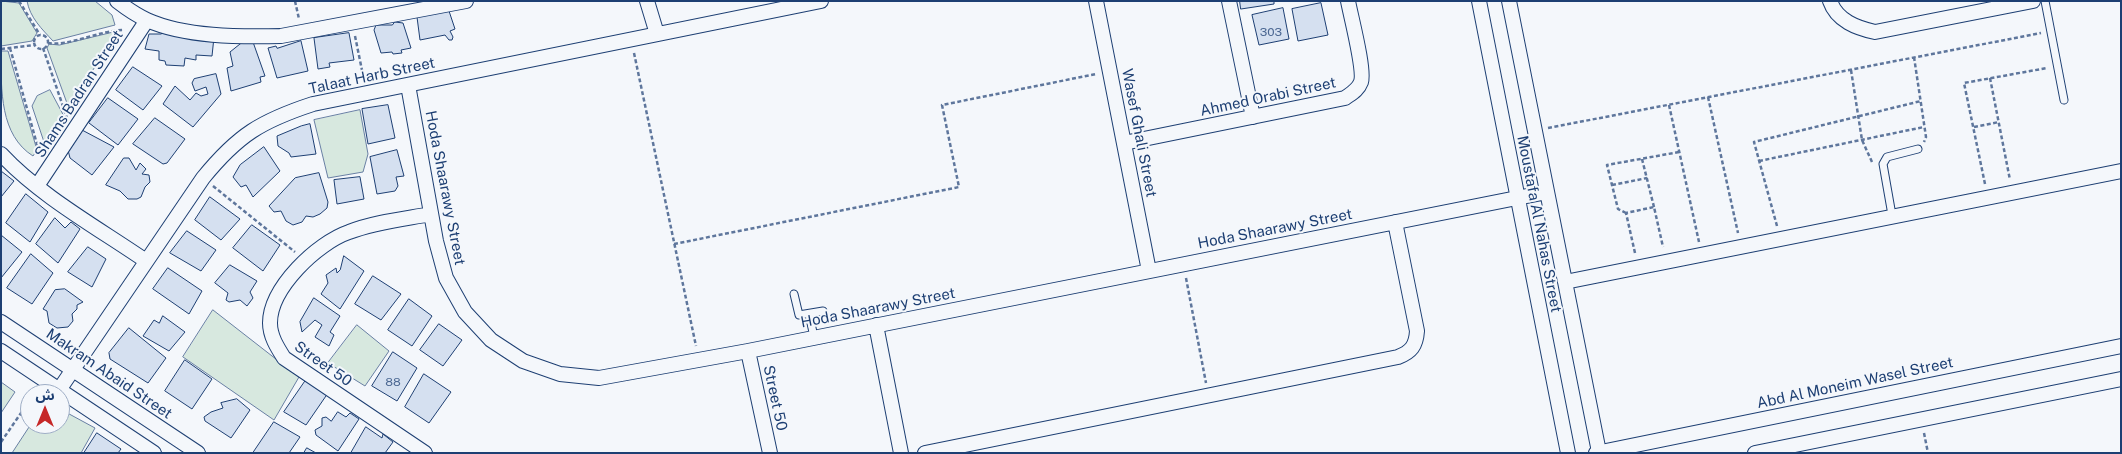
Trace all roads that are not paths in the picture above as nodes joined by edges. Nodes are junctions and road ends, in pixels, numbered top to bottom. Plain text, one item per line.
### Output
1 (117, 1) edge
2 (466, 1) edge
3 (647, 1) edge
4 (821, 1) edge
5 (1096, 1) edge
6 (1229, 1) edge
7 (1348, 1) edge
8 (1478, 1) edge
9 (1509, 1) edge
10 (1830, 1) edge
11 (2033, 1) edge
12 (2045, 1) edge
13 (144, 25) junction
14 (657, 34) junction
15 (408, 84) junction
16 (2064, 100) dead end
17 (1253, 116) junction
18 (1124, 143) junction
19 (1918, 149) road end
20 (1, 154) edge
21 (2121, 171) edge
22 (37, 186) junction
23 (1547, 192) junction
24 (1517, 198) junction
25 (431, 214) junction
26 (1892, 215) junction
27 (1395, 222) junction
28 (146, 261) junction
29 (1149, 271) junction
30 (1565, 282) junction
31 (794, 294) dead end
32 (823, 311) dead end
33 (809, 314) junction
34 (1, 322) edge
35 (876, 325) junction
36 (814, 337) junction
37 (2121, 346) edge
38 (748, 350) junction
39 (1, 351) edge
40 (73, 370) junction
41 (2121, 379) edge
42 (50, 384) edge
43 (63, 384) edge
44 (70, 397) edge
45 (1647, 448) edge
46 (1597, 452) edge
47 (154, 453) edge
48 (198, 453) edge
49 (425, 453) edge
50 (770, 453) edge
51 (901, 453) edge
52 (924, 453) edge
53 (1568, 453) edge
54 (1755, 453) edge

1 - 13 street
2 - 13 street
3 - 14 street
4 - 14 street, Talaat Harb Street
5 - 18 street, Wasef Ghali Street
6 - 17 street
7 - 17 street, Ahmed Orabi Street
8 - 24 street, Moustafa Al Nahas Street
9 - 23 street, Moustafa Al Nahas Street
10 - 11 street
12 - 16 lane
13 - 22 street, Shams Badran Street
14 - 15 street, Talaat Harb Street
15 - 25 street, Hoda Shaarawy Street
15 - 28 street, Talaat Harb Street
17 - 18 street, Ahmed Orabi Street
18 - 29 street, Wasef Ghali Street
19 - 26 lane
20 - 22 street
21 - 26 street
22 - 28 street
23 - 24 street, Hoda Shaarawy Street
23 - 30 street, Moustafa Al Nahas Street
24 - 27 street, Hoda Shaarawy Street
24 - 53 street, Moustafa Al Nahas Street
25 - 38 street, Hoda Shaarawy Street
25 - 49 street, Street 50
26 - 30 street
27 - 29 street, Hoda Shaarawy Street
27 - 52 street
28 - 40 street, Talaat Harb Street
29 - 35 street, Hoda Shaarawy Street
30 - 46 street, Moustafa Al Nahas Street
31 - 33 lane
32 - 33 lane
33 - 36 lane
34 - 40 street, Makram Abaid Street
35 - 36 street, Hoda Shaarawy Street
35 - 51 street
36 - 38 street, Hoda Shaarawy Street
37 - 45 street, Abd Al Moneim Wasel Street
38 - 50 street, Street 50
39 - 42 street
40 - 43 street, Talaat Harb Street
40 - 48 street, Makram Abaid Street
41 - 54 street
44 - 47 street
45 - 46 street, Abd Al Moneim Wasel Street

